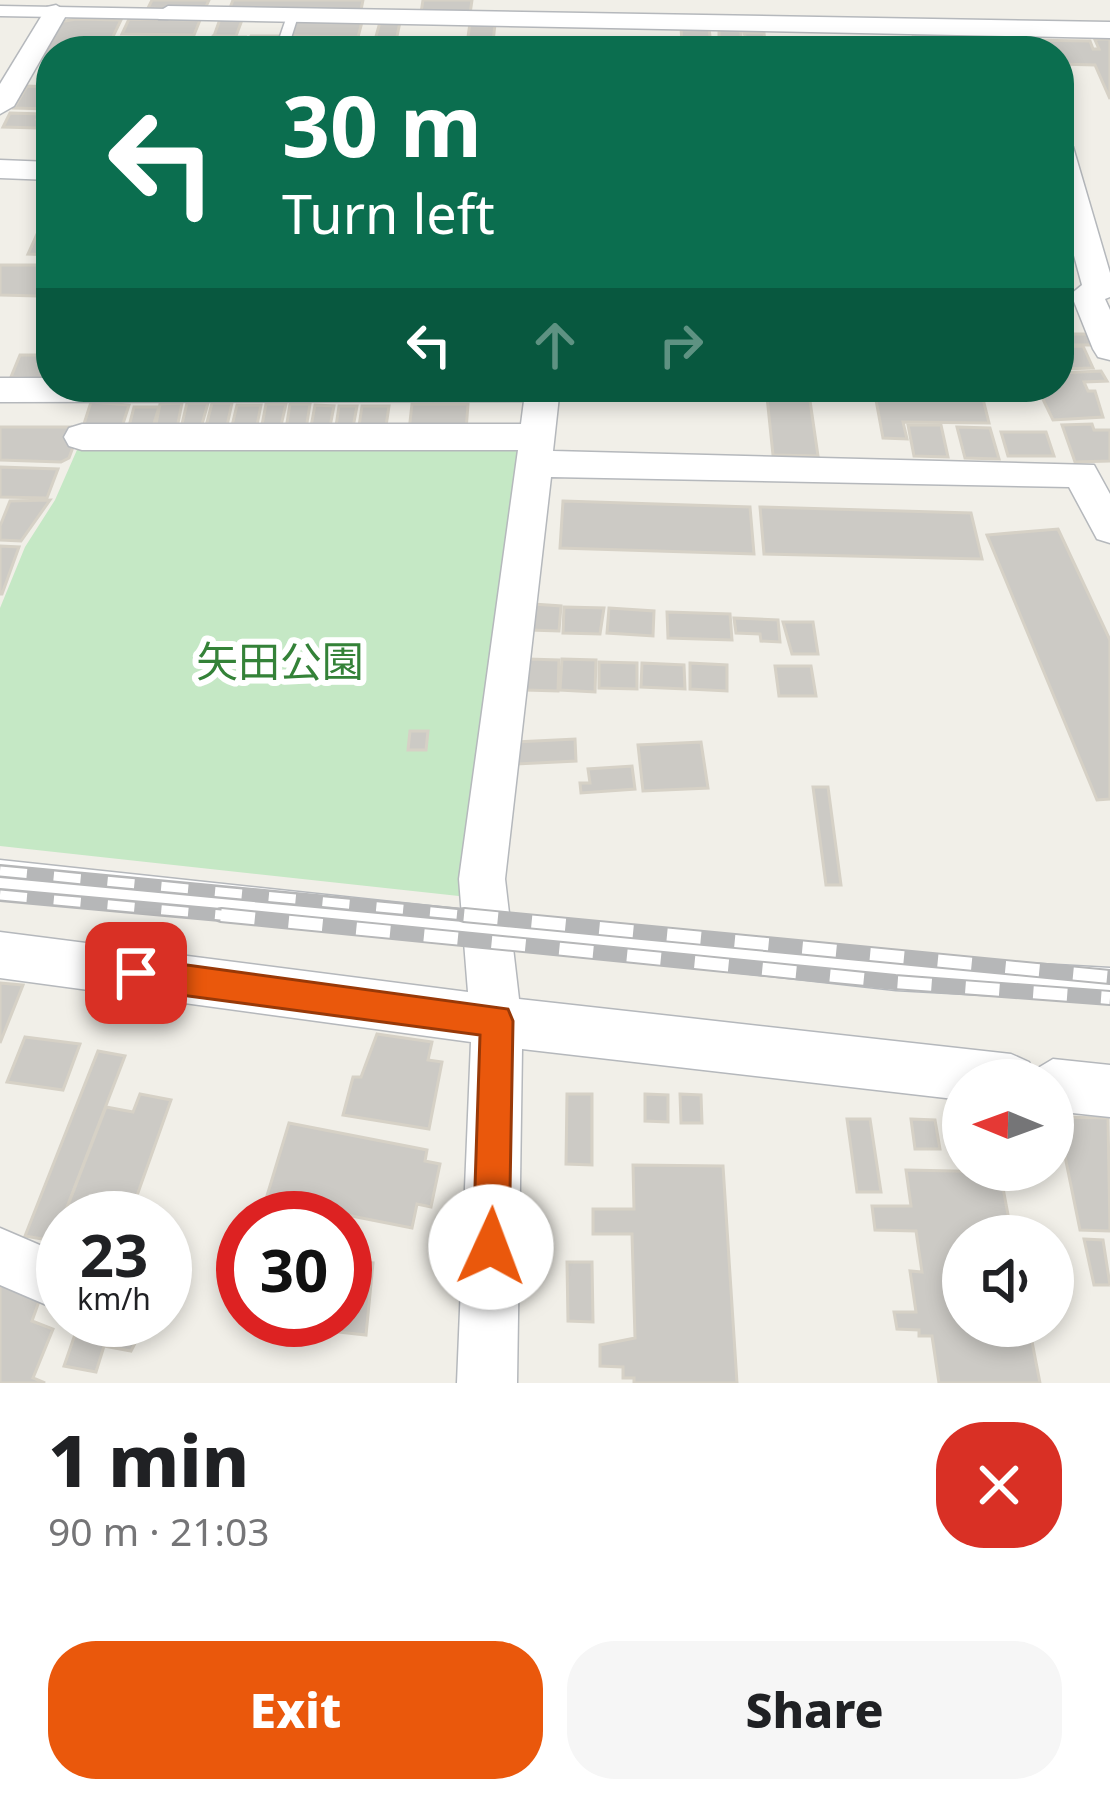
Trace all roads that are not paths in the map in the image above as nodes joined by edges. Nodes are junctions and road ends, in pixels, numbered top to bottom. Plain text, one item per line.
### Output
1 (971, 0) edge
2 (59, 6) edge
3 (375, 8) edge
4 (551, 10) edge
5 (0, 11) edge
6 (168, 14) joint
7 (214, 16) edge
8 (292, 16) junction
9 (1110, 30) edge
10 (41, 36) edge
11 (286, 36) edge
12 (790, 36) edge
13 (985, 36) edge
14 (1027, 36) edge
15 (36, 45) edge
16 (0, 106) edge
17 (0, 170) edge
18 (36, 170) edge
19 (1074, 201) edge
20 (1110, 350) edge
21 (0, 389) edge
22 (36, 389) edge
23 (541, 402) edge
24 (82, 437) dead end
25 (535, 451) junction
26 (1096, 473) edge
27 (1110, 529) edge
28 (0, 875) edge
29 (484, 928) junction
30 (0, 956) edge
31 (1110, 985) edge
32 (497, 1021) junction
33 (942, 1072) edge
34 (1074, 1087) edge
35 (1110, 1091) edge
36 (0, 1256) edge
37 (36, 1272) edge
38 (487, 1383) edge

1 - 13 street
2 - 5 street
2 - 6 street
2 - 10 street
3 - 4 street
3 - 8 street
4 - 12 street
6 - 7 street
7 - 8 street
8 - 11 lane
9 - 14 street
15 - 16 street
17 - 18 street
19 - 20 street
21 - 22 street
23 - 25 street
24 - 25 street
25 - 26 street
25 - 29 street
26 - 27 street
28 - 29 street
29 - 31 street
29 - 32 street
30 - 32 street
32 - 33 street
32 - 38 street
34 - 35 street
36 - 37 street

